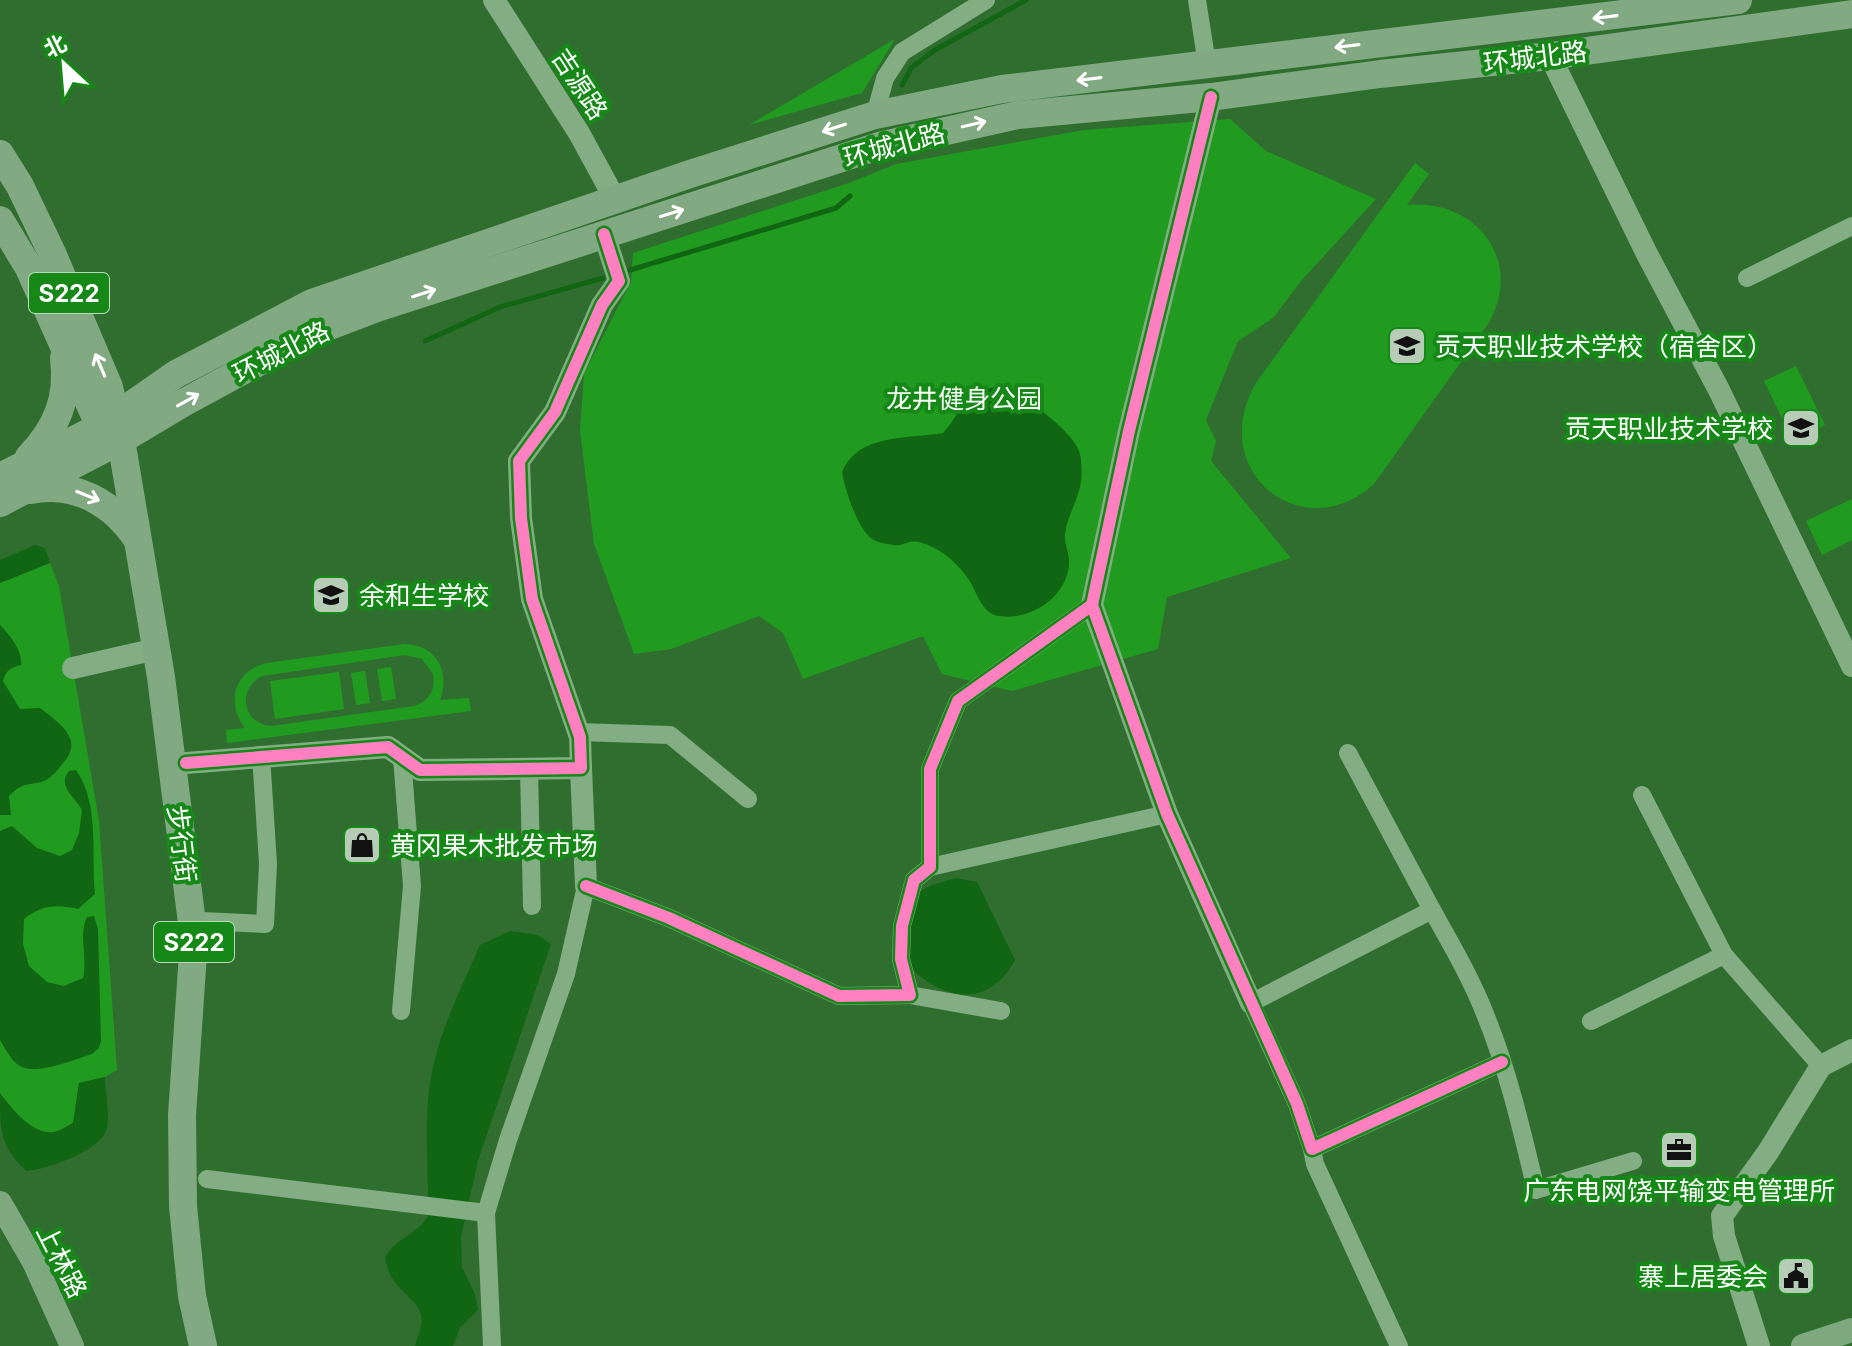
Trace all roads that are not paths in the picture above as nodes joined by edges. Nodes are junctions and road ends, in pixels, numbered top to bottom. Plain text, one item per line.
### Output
1 (494, 0) edge
2 (986, 0) edge
3 (1197, 0) edge
4 (1738, 0) edge
5 (1852, 14) edge
6 (1550, 56) junction
7 (1207, 64) junction
8 (1211, 97) junction
9 (875, 115) junction
10 (0, 154) edge
11 (605, 203) junction
12 (0, 220) edge
13 (1852, 226) edge
14 (604, 234) junction
15 (1747, 278) dead end
16 (58, 332) junction
17 (110, 433) junction
18 (8, 486) edge
19 (138, 540) junction
20 (1092, 605) junction
21 (152, 650) dead end
22 (1852, 666) edge
23 (73, 668) dead end
24 (578, 732) junction
25 (1348, 753) dead end
26 (261, 755) junction
27 (402, 757) junction
28 (186, 763) dead end
29 (581, 768) junction
30 (529, 769) junction
31 (1642, 795) dead end
32 (748, 799) dead end
33 (1167, 814) junction
34 (930, 867) junction
35 (586, 886) junction
36 (532, 906) dead end
37 (1432, 910) junction
38 (201, 921) dead end
39 (1724, 955) junction
40 (910, 995) junction
41 (1251, 1003) junction
42 (401, 1011) dead end
43 (1001, 1011) dead end
44 (1591, 1021) dead end
45 (1852, 1050) edge
46 (1502, 1062) junction
47 (1821, 1066) junction
48 (1312, 1149) junction
49 (1633, 1161) dead end
50 (207, 1179) dead end
51 (0, 1203) edge
52 (478, 1212) junction
53 (1852, 1330) edge
54 (72, 1346) edge
55 (203, 1346) edge
56 (492, 1346) edge
57 (1399, 1346) edge
58 (1759, 1346) edge
59 (1803, 1346) edge

1 - 11 street, 吉源路
2 - 9 street
3 - 7 street
4 -> 7 main road, 环城北路
5 - 6 main road, 环城北路
6 - 8 main road, 环城北路
6 - 22 street
7 - 8 main road
7 -> 9 main road, 环城北路
14 -> 8 main road, 环城北路
8 - 20 street
9 -> 11 main road, 环城北路
17 -> 10 main road, S222
11 - 14 main road
11 - 17 main road, 环城北路
12 - 16 main road, S222
13 - 15 street
17 -> 14 main road, 环城北路
14 - 24 street
16 - 17 main road, S222
16 - 18 main road
17 - 18 main road, 环城北路
17 - 19 main road, 步行街 / S222
18 -> 19 main road
19 - 55 main road, 步行街 / S222
20 - 33 street
20 - 34 street
21 - 23 street
24 - 29 street
24 - 32 street
25 - 37 street
26 - 27 street
26 - 28 street
26 - 38 street
27 - 30 street
27 - 42 street
29 - 30 street
29 - 35 street
30 - 36 street
31 - 39 street
33 - 34 street
33 - 41 street
34 - 40 street
35 - 40 street
35 - 52 street
37 - 41 street
37 - 46 street
39 - 44 street
39 - 47 street
40 - 43 street
41 - 48 street
45 - 47 street
46 - 48 street
46 - 49 street
47 - 58 street
48 - 57 street
50 - 52 street
51 - 54 main road, 上林路
52 - 56 street
53 - 59 main road

